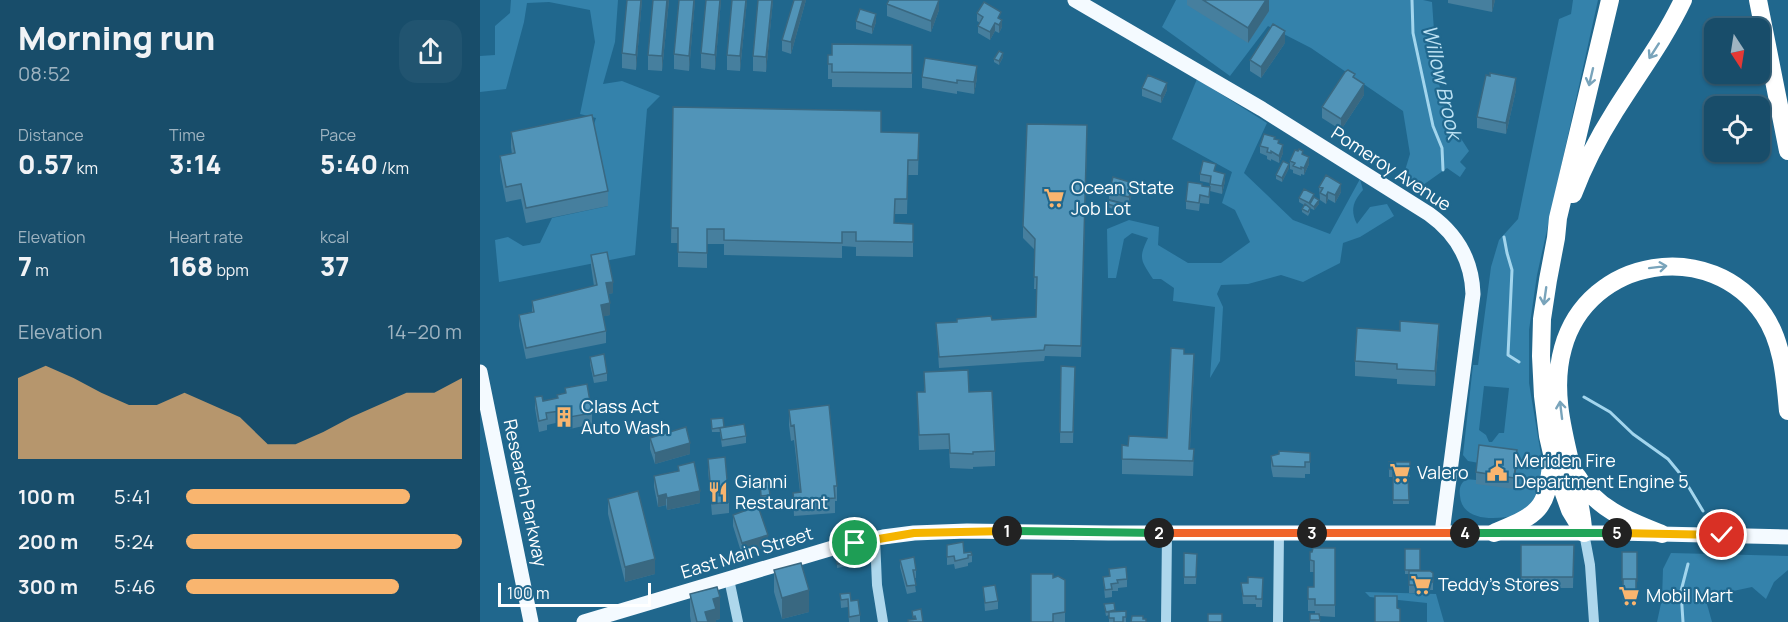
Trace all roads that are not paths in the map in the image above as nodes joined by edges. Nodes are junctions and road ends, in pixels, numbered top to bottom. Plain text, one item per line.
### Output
1 (1075, 0) edge
2 (1610, 0) edge
3 (1683, 0) edge
4 (1758, 0) edge
5 (1788, 151) edge
6 (1556, 238) junction
7 (480, 372) edge
8 (1788, 411) edge
9 (1551, 447) junction
10 (1572, 467) junction
11 (1167, 533) junction
12 (1279, 533) junction
13 (1442, 533) junction
14 (1494, 533) junction
15 (1584, 533) junction
16 (1662, 534) junction
17 (1785, 537) edge
18 (875, 538) junction
19 (729, 579) junction
20 (531, 622) edge
21 (584, 622) edge
22 (738, 622) edge
23 (883, 622) edge
24 (1166, 622) edge
25 (1278, 622) edge
26 (1594, 622) edge

1 - 13 main road, Pomeroy Avenue
2 -> 6 highway
3 -> 6 highway
4 - 5 highway
6 -> 9 highway
7 - 20 main road, Research Parkway
10 -> 8 highway
9 - 14 highway
9 - 15 highway
10 - 15 highway
10 - 16 highway
11 - 12 main road, East Main Street
11 - 18 main road, East Main Street
11 - 24 street
12 - 13 main road, East Main Street
12 - 25 street
13 - 14 main road, East Main Street
14 - 15 main road, East Main Street
15 - 16 main road, East Main Street
15 - 26 street
16 - 17 main road, East Main Street
18 - 19 main road, East Main Street
18 - 23 street
19 - 21 main road, East Main Street
19 - 22 street

